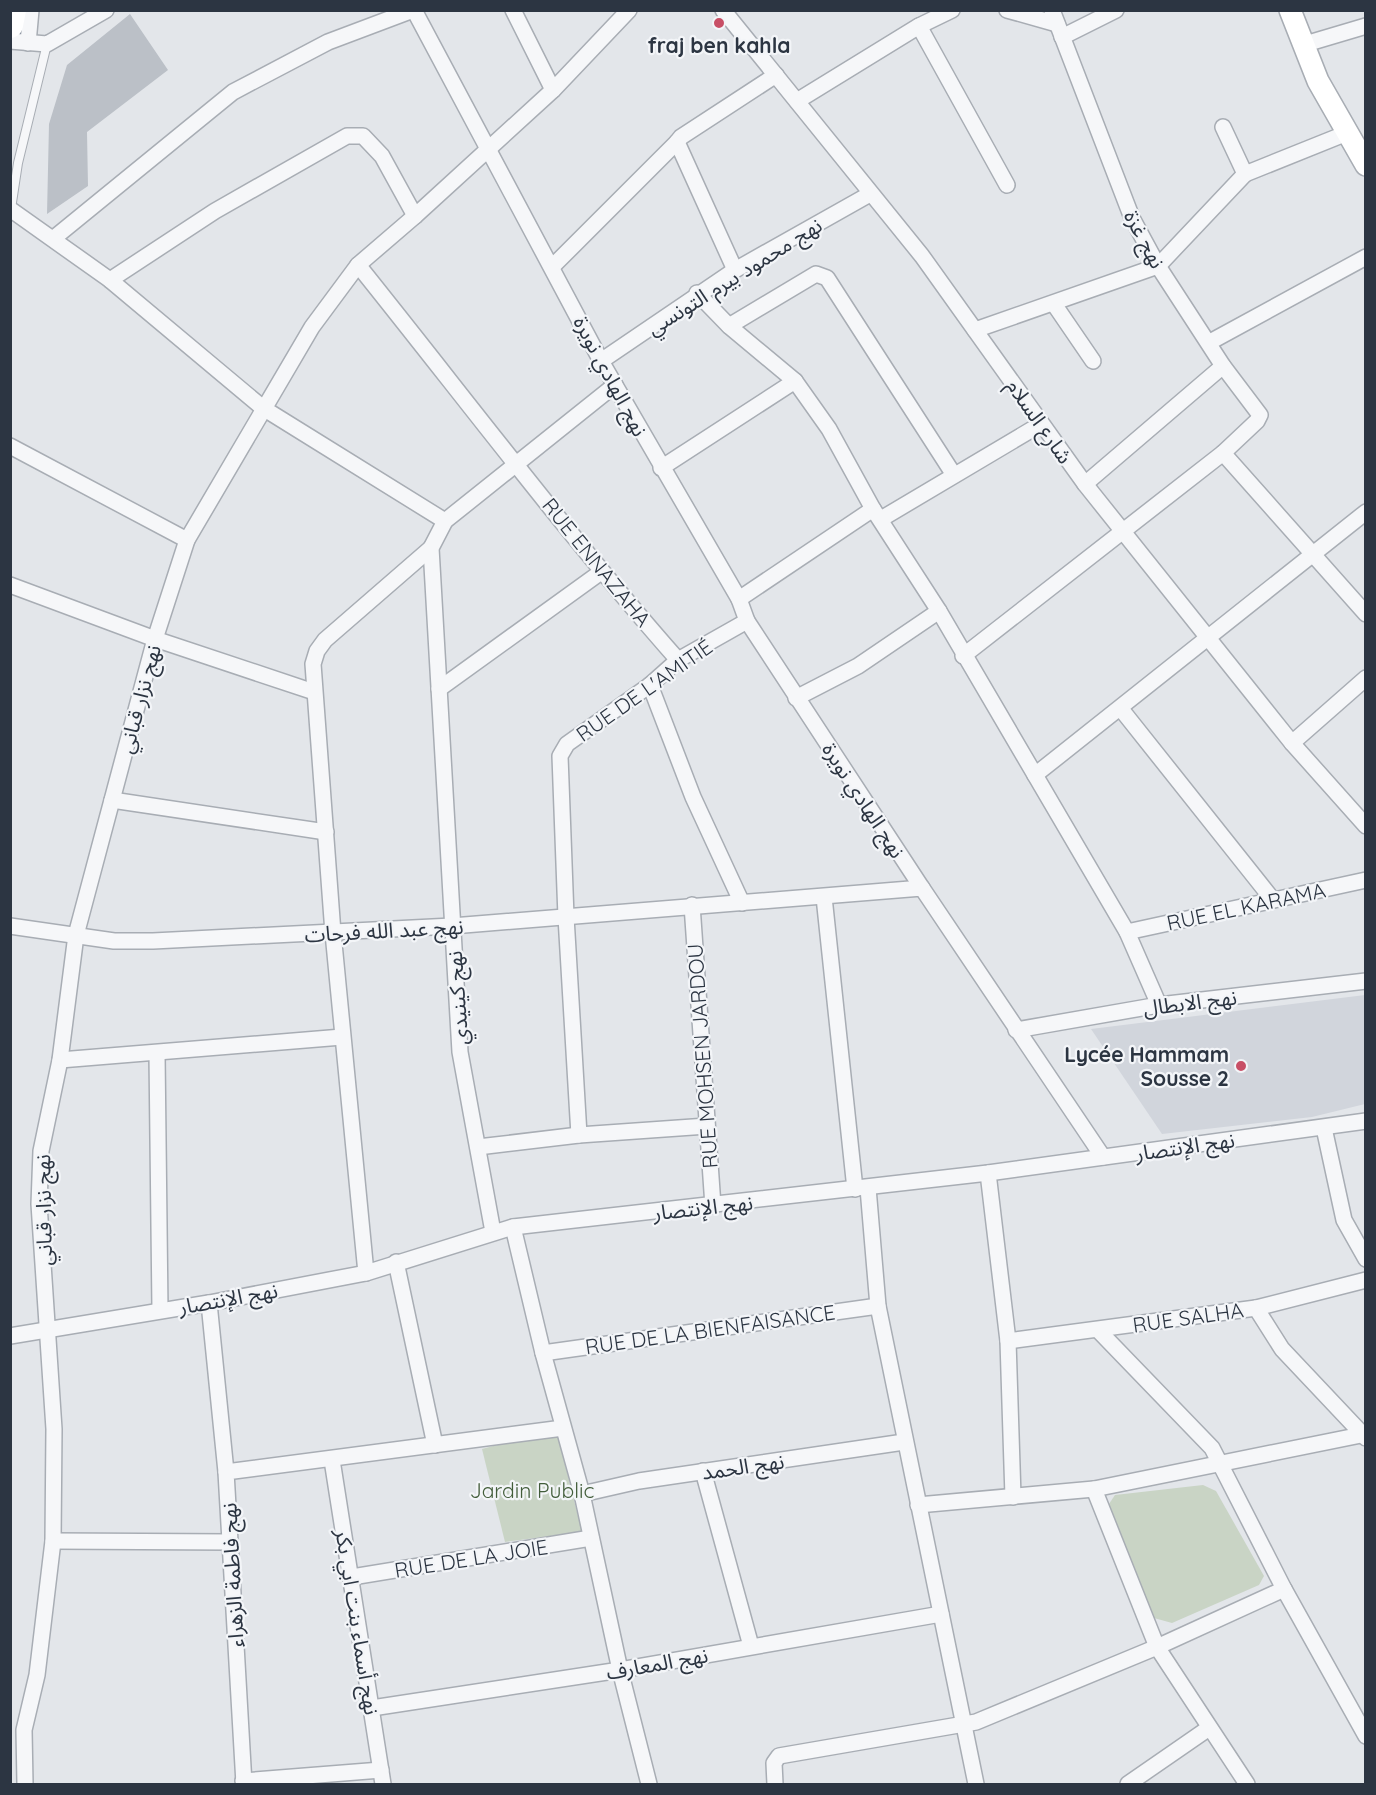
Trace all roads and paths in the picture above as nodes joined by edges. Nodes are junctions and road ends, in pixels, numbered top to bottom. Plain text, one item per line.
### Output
1 (13, 10) edge
2 (31, 10) edge
3 (414, 10) edge
4 (513, 10) edge
5 (629, 10) edge
6 (723, 10) edge
7 (952, 10) edge
8 (1007, 10) edge
9 (1116, 10) edge
10 (1290, 10) edge
11 (101, 13) edge
12 (1057, 24) edge
13 (10, 25) edge
14 (919, 26) junction
15 (1365, 26) edge
16 (10, 41) edge
17 (28, 43) junction
18 (47, 44) junction
19 (1302, 45) junction
20 (776, 75) junction
21 (553, 90) junction
22 (797, 101) junction
23 (1223, 127) dead end
24 (1347, 133) junction
25 (677, 142) junction
26 (487, 149) junction
27 (1365, 165) edge
28 (1245, 174) junction
29 (1007, 185) dead end
30 (870, 194) junction
31 (11, 209) edge
32 (415, 216) junction
33 (54, 238) junction
34 (1365, 257) edge
35 (358, 265) junction
36 (553, 266) junction
37 (1158, 266) junction
38 (735, 270) junction
39 (110, 280) junction
40 (698, 294) junction
41 (1053, 304) junction
42 (729, 326) junction
43 (975, 330) junction
44 (1210, 342) junction
45 (601, 362) junction
46 (1093, 362) dead end
47 (1223, 366) junction
48 (795, 381) junction
49 (615, 385) junction
50 (263, 408) junction
51 (1041, 424) junction
52 (10, 446) edge
53 (1223, 453) junction
54 (518, 463) junction
55 (661, 468) junction
56 (954, 475) junction
57 (1085, 484) junction
58 (1365, 512) edge
59 (877, 514) junction
60 (445, 521) junction
61 (1124, 533) junction
62 (187, 540) junction
63 (431, 548) junction
64 (1313, 554) junction
65 (601, 572) junction
66 (10, 585) edge
67 (739, 599) junction
68 (939, 610) junction
69 (1365, 614) edge
70 (747, 621) junction
71 (1208, 636) junction
72 (154, 639) junction
73 (963, 656) junction
74 (678, 660) junction
75 (1365, 678) edge
76 (650, 685) junction
77 (439, 689) junction
78 (314, 692) junction
79 (796, 698) junction
80 (1121, 709) junction
81 (1292, 743) junction
82 (1035, 775) junction
83 (112, 800) junction
84 (1365, 826) edge
85 (326, 832) junction
86 (1365, 880) edge
87 (922, 888) junction
88 (824, 897) junction
89 (1273, 900) junction
90 (742, 903) junction
91 (692, 905) junction
92 (566, 917) junction
93 (10, 926) edge
94 (452, 926) junction
95 (1127, 932) junction
96 (333, 933) junction
97 (76, 934) junction
98 (1365, 981) edge
99 (1159, 1005) junction
100 (1016, 1030) junction
101 (342, 1037) junction
102 (157, 1054) junction
103 (60, 1060) junction
104 (1365, 1120) edge
105 (707, 1126) junction
106 (1324, 1128) junction
107 (579, 1135) junction
108 (478, 1147) junction
109 (1103, 1157) junction
110 (988, 1173) junction
111 (861, 1188) junction
112 (713, 1206) junction
113 (513, 1227) junction
114 (493, 1233) junction
115 (1365, 1259) edge
116 (396, 1262) junction
117 (366, 1273) junction
118 (1365, 1280) edge
119 (209, 1303) junction
120 (878, 1306) junction
121 (1256, 1308) junction
122 (160, 1310) junction
123 (48, 1328) junction
124 (1098, 1330) junction
125 (10, 1336) edge
126 (1008, 1341) junction
127 (543, 1353) junction
128 (563, 1428) junction
129 (1365, 1436) edge
130 (904, 1442) junction
131 (435, 1445) junction
132 (333, 1460) junction
133 (1222, 1465) junction
134 (226, 1472) junction
135 (703, 1472) junction
136 (1094, 1489) junction
137 (582, 1494) junction
138 (1013, 1497) junction
139 (918, 1505) junction
140 (591, 1538) junction
141 (53, 1541) junction
142 (230, 1542) junction
143 (352, 1577) junction
144 (1284, 1589) junction
145 (941, 1614) junction
146 (751, 1646) junction
147 (1157, 1647) junction
148 (620, 1670) junction
149 (372, 1708) junction
150 (963, 1724) junction
151 (1209, 1728) junction
152 (1365, 1736) edge
153 (382, 1777) edge
154 (244, 1783) edge
155 (25, 1785) edge
156 (649, 1785) edge
157 (775, 1785) edge
158 (976, 1785) edge
159 (1128, 1785) edge
160 (1247, 1785) edge

1 - 13 highway
2 - 17 street
3 - 26 street, نهج الهادي نويرة
3 - 33 street
4 - 21 street
5 - 21 street, نهج نزار قباني
6 - 20 street, شارع السلام
7 - 14 street
8 - 12 street
9 - 12 street
10 - 19 main road
11 - 18 street
12 - 37 street, نهج غزة
14 - 22 street
14 - 29 street
15 - 19 street
16 - 17 street
17 - 18 street
18 - 31 lane
19 - 24 main road
20 - 22 street, شارع السلام
20 - 25 street
21 - 26 street, نهج نزار قباني
22 - 30 street, شارع السلام
23 - 28 street
24 - 27 main road
24 - 28 street
25 - 36 street
25 - 38 street
26 - 32 street, نهج نزار قباني
26 - 36 street, نهج الهادي نويرة
28 - 37 street
30 - 38 street, نهج محمود بيرم التونسي
30 - 43 street, شارع السلام
31 - 33 street
32 - 35 street, نهج نزار قباني
32 - 39 street
33 - 39 street
34 - 44 street
35 - 50 street, نهج نزار قباني
35 - 54 street, RUE ENNAZAHA
36 - 45 street, نهج الهادي نويرة
37 - 41 street
37 - 44 street, نهج غزة
38 - 40 street, نهج محمود بيرم التونسي
39 - 50 street
40 - 42 street
40 - 45 street, نهج محمود بيرم التونسي
41 - 43 street
41 - 46 street
42 - 48 street
42 - 56 street
43 - 51 street, شارع السلام
44 - 47 street, نهج غزة
45 - 49 street, نهج الهادي نويرة
47 - 53 street, نهج غزة
47 - 57 street
48 - 55 street
48 - 59 street
49 - 54 street
49 - 55 street, نهج الهادي نويرة
50 - 60 street
50 - 62 street, نهج نزار قباني
51 - 56 street
51 - 57 street, شارع السلام
52 - 62 street
53 - 61 street
53 - 64 street
54 - 60 street
54 - 65 street, RUE ENNAZAHA
55 - 67 street, نهج الهادي نويرة
56 - 59 street
57 - 61 street, شارع السلام
58 - 64 street
59 - 67 street
59 - 68 street
60 - 63 street
61 - 71 street, شارع السلام
61 - 73 street
62 - 72 street, نهج نزار قباني
63 - 77 street, نهج كينيدي
63 - 78 street
64 - 69 street
64 - 71 street
65 - 74 street, RUE ENNAZAHA
65 - 77 street
66 - 72 street
67 - 70 street
68 - 73 street
68 - 79 street
70 - 74 street, RUE DE L'AMITIÉ
70 - 79 street, نهج الهادي نويرة
71 - 80 street
71 - 81 street, شارع السلام
72 - 78 street
72 - 83 street, نهج نزار قباني
73 - 82 street
74 - 76 street, RUE DE L'AMITIÉ
75 - 81 street
76 - 90 street
76 - 92 street, RUE DE L'AMITIÉ
77 - 94 street, نهج كينيدي
78 - 85 street
79 - 87 street, نهج الهادي نويرة
80 - 82 street
80 - 89 street
81 - 84 street, شارع السلام
82 - 95 street
83 - 85 street
83 - 97 street, نهج نزار قباني
85 - 96 street
86 - 89 street, RUE EL KARAMA
87 - 88 street, نهج عبد الله فرحات
87 - 100 street, نهج الهادي نويرة
88 - 90 street, نهج عبد الله فرحات
88 - 111 street
89 - 95 street, RUE EL KARAMA
90 - 91 street, نهج عبد الله فرحات
91 - 92 street, نهج عبد الله فرحات
91 - 105 street, RUE MOHSEN JARDOU
92 - 94 street, نهج عبد الله فرحات
92 - 107 street, RUE DE L'AMITIÉ
93 - 97 street, نهج عبد الله فرحات
94 - 96 street, نهج عبد الله فرحات
94 - 108 street, نهج كينيدي
95 - 99 street
96 - 97 street, نهج عبد الله فرحات
96 - 101 street
97 - 103 street, نهج نزار قباني
98 - 99 street, نهج الابطال
99 - 100 street, نهج الابطال
100 - 109 street
101 - 102 street
101 - 117 street
102 - 103 street
102 - 122 street
103 - 123 street, نهج نزار قباني
104 - 106 street, نهج الإنتصار
105 - 107 street
105 - 112 street, RUE MOHSEN JARDOU
106 - 109 street, نهج الإنتصار
106 - 115 street
107 - 108 street
108 - 114 street, نهج كينيدي
109 - 110 street, نهج الإنتصار
110 - 111 street, نهج الإنتصار
110 - 126 street
111 - 112 street, نهج الإنتصار
111 - 120 street
112 - 113 street, نهج الإنتصار
113 - 114 street, نهج الإنتصار
113 - 127 street
114 - 116 street, نهج الإنتصار
116 - 117 street, نهج الإنتصار
116 - 131 street
117 - 119 street, نهج الإنتصار
118 - 121 street, RUE SALHA
119 - 122 street, نهج الإنتصار
119 - 134 street
120 - 127 street, RUE DE LA BIENFAISANCE
120 - 130 street
121 - 124 street, RUE SALHA
121 - 129 street
122 - 123 street, نهج الإنتصار
123 - 125 street, نهج الإنتصار
123 - 141 street, نهج نزار قباني
124 - 126 street, RUE SALHA
124 - 133 street
126 - 138 street
127 - 128 street
128 - 131 street, نهج فاطمة الزهراء
128 - 137 street
129 - 133 street
130 - 135 street, نهج الحمد
130 - 139 street
131 - 132 street, نهج فاطمة الزهراء
132 - 134 street, نهج فاطمة الزهراء
132 - 143 street, نهج أسماء بنت ابي بكر
133 - 136 street
133 - 144 street
134 - 142 street, نهج فاطمة الزهراء
135 - 137 street, نهج الحمد
135 - 146 street
136 - 138 street
136 - 147 street
137 - 140 street
138 - 139 street
139 - 145 street
140 - 143 street, RUE DE LA JOIE
140 - 148 street
141 - 142 street
141 - 155 street, نهج نزار قباني
142 - 154 street, نهج فاطمة الزهراء
143 - 149 street, نهج أسماء بنت ابي بكر
144 - 147 street
144 - 152 street
145 - 146 street, نهج المعارف
145 - 150 street
146 - 148 street, نهج المعارف
147 - 150 street
147 - 151 street
148 - 149 street, نهج المعارف
148 - 156 street
149 - 153 street, نهج أسماء بنت ابي بكر
150 - 157 street
150 - 158 street
151 - 159 street
151 - 160 street
153 - 154 street

